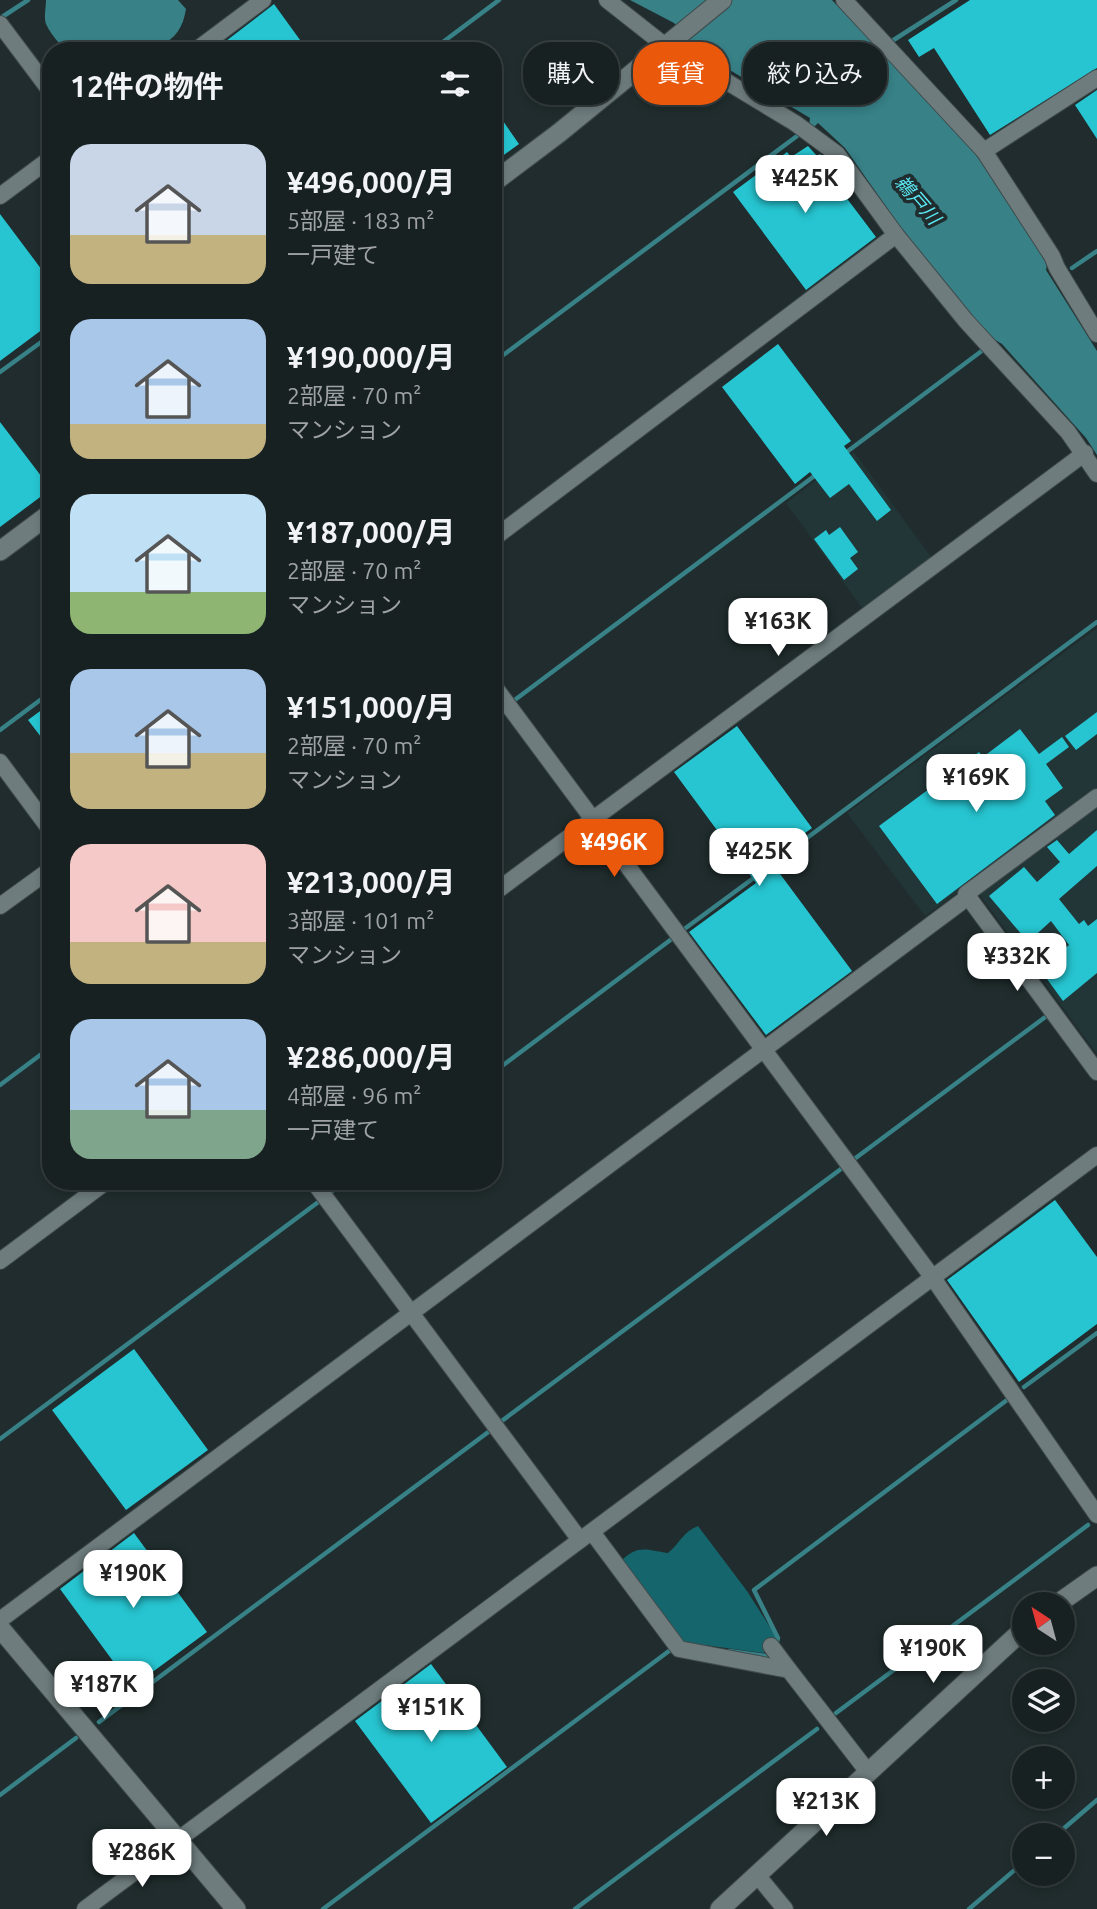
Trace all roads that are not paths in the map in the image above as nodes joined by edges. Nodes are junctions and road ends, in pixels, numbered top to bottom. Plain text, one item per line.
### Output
1 (262, 0) edge
2 (607, 0) edge
3 (722, 0) edge
4 (844, 0) edge
5 (0, 24) edge
6 (207, 42) edge
7 (671, 42) joint
8 (633, 72) edge
9 (1097, 78) edge
10 (42, 80) edge
11 (729, 83) edge
12 (984, 151) junction
13 (42, 165) edge
14 (502, 176) edge
15 (0, 196) edge
16 (896, 236) junction
17 (1097, 334) edge
18 (1084, 453) junction
19 (1097, 474) edge
20 (42, 520) edge
21 (502, 532) edge
22 (0, 551) edge
23 (502, 697) edge
24 (0, 762) edge
25 (1097, 797) edge
26 (42, 819) edge
27 (593, 820) junction
28 (42, 876) edge
29 (502, 887) edge
30 (968, 897) junction
31 (0, 906) edge
32 (764, 1049) junction
33 (1097, 1072) edge
34 (1097, 1155) edge
35 (95, 1190) edge
36 (320, 1190) edge
37 (0, 1261) edge
38 (933, 1278) junction
39 (410, 1311) junction
40 (1097, 1515) edge
41 (586, 1536) junction
42 (1097, 1576) edge
43 (1074, 1592) edge
44 (0, 1620) edge
45 (0, 1628) edge
46 (1012, 1640) edge
47 (771, 1646) dead end
48 (789, 1670) junction
49 (868, 1772) junction
50 (177, 1840) junction
51 (757, 1875) junction
52 (85, 1909) edge
53 (236, 1909) edge
54 (720, 1909) edge
55 (785, 1909) edge

1 - 6 street
2 - 7 street
3 - 7 street
4 - 12 street
5 - 10 street
8 - 14 street
9 - 12 street
11 - 16 street
12 - 17 street
13 - 15 street
16 - 18 street
16 - 21 street
18 - 19 street
18 - 27 street
20 - 22 street
23 - 27 street
24 - 26 street
25 - 30 street
27 - 29 street
27 - 32 street
28 - 31 street
30 - 32 street
30 - 33 street
32 - 38 street
32 - 39 street
34 - 38 street
35 - 37 street
36 - 39 street
38 - 40 street
38 - 41 street
39 - 41 street
39 - 44 street
41 - 48 street
41 - 50 street
42 - 43 street
45 - 50 street
46 - 49 street
47 - 48 street
48 - 49 street
49 - 51 street
50 - 52 street
50 - 53 street
51 - 54 street
51 - 55 street

